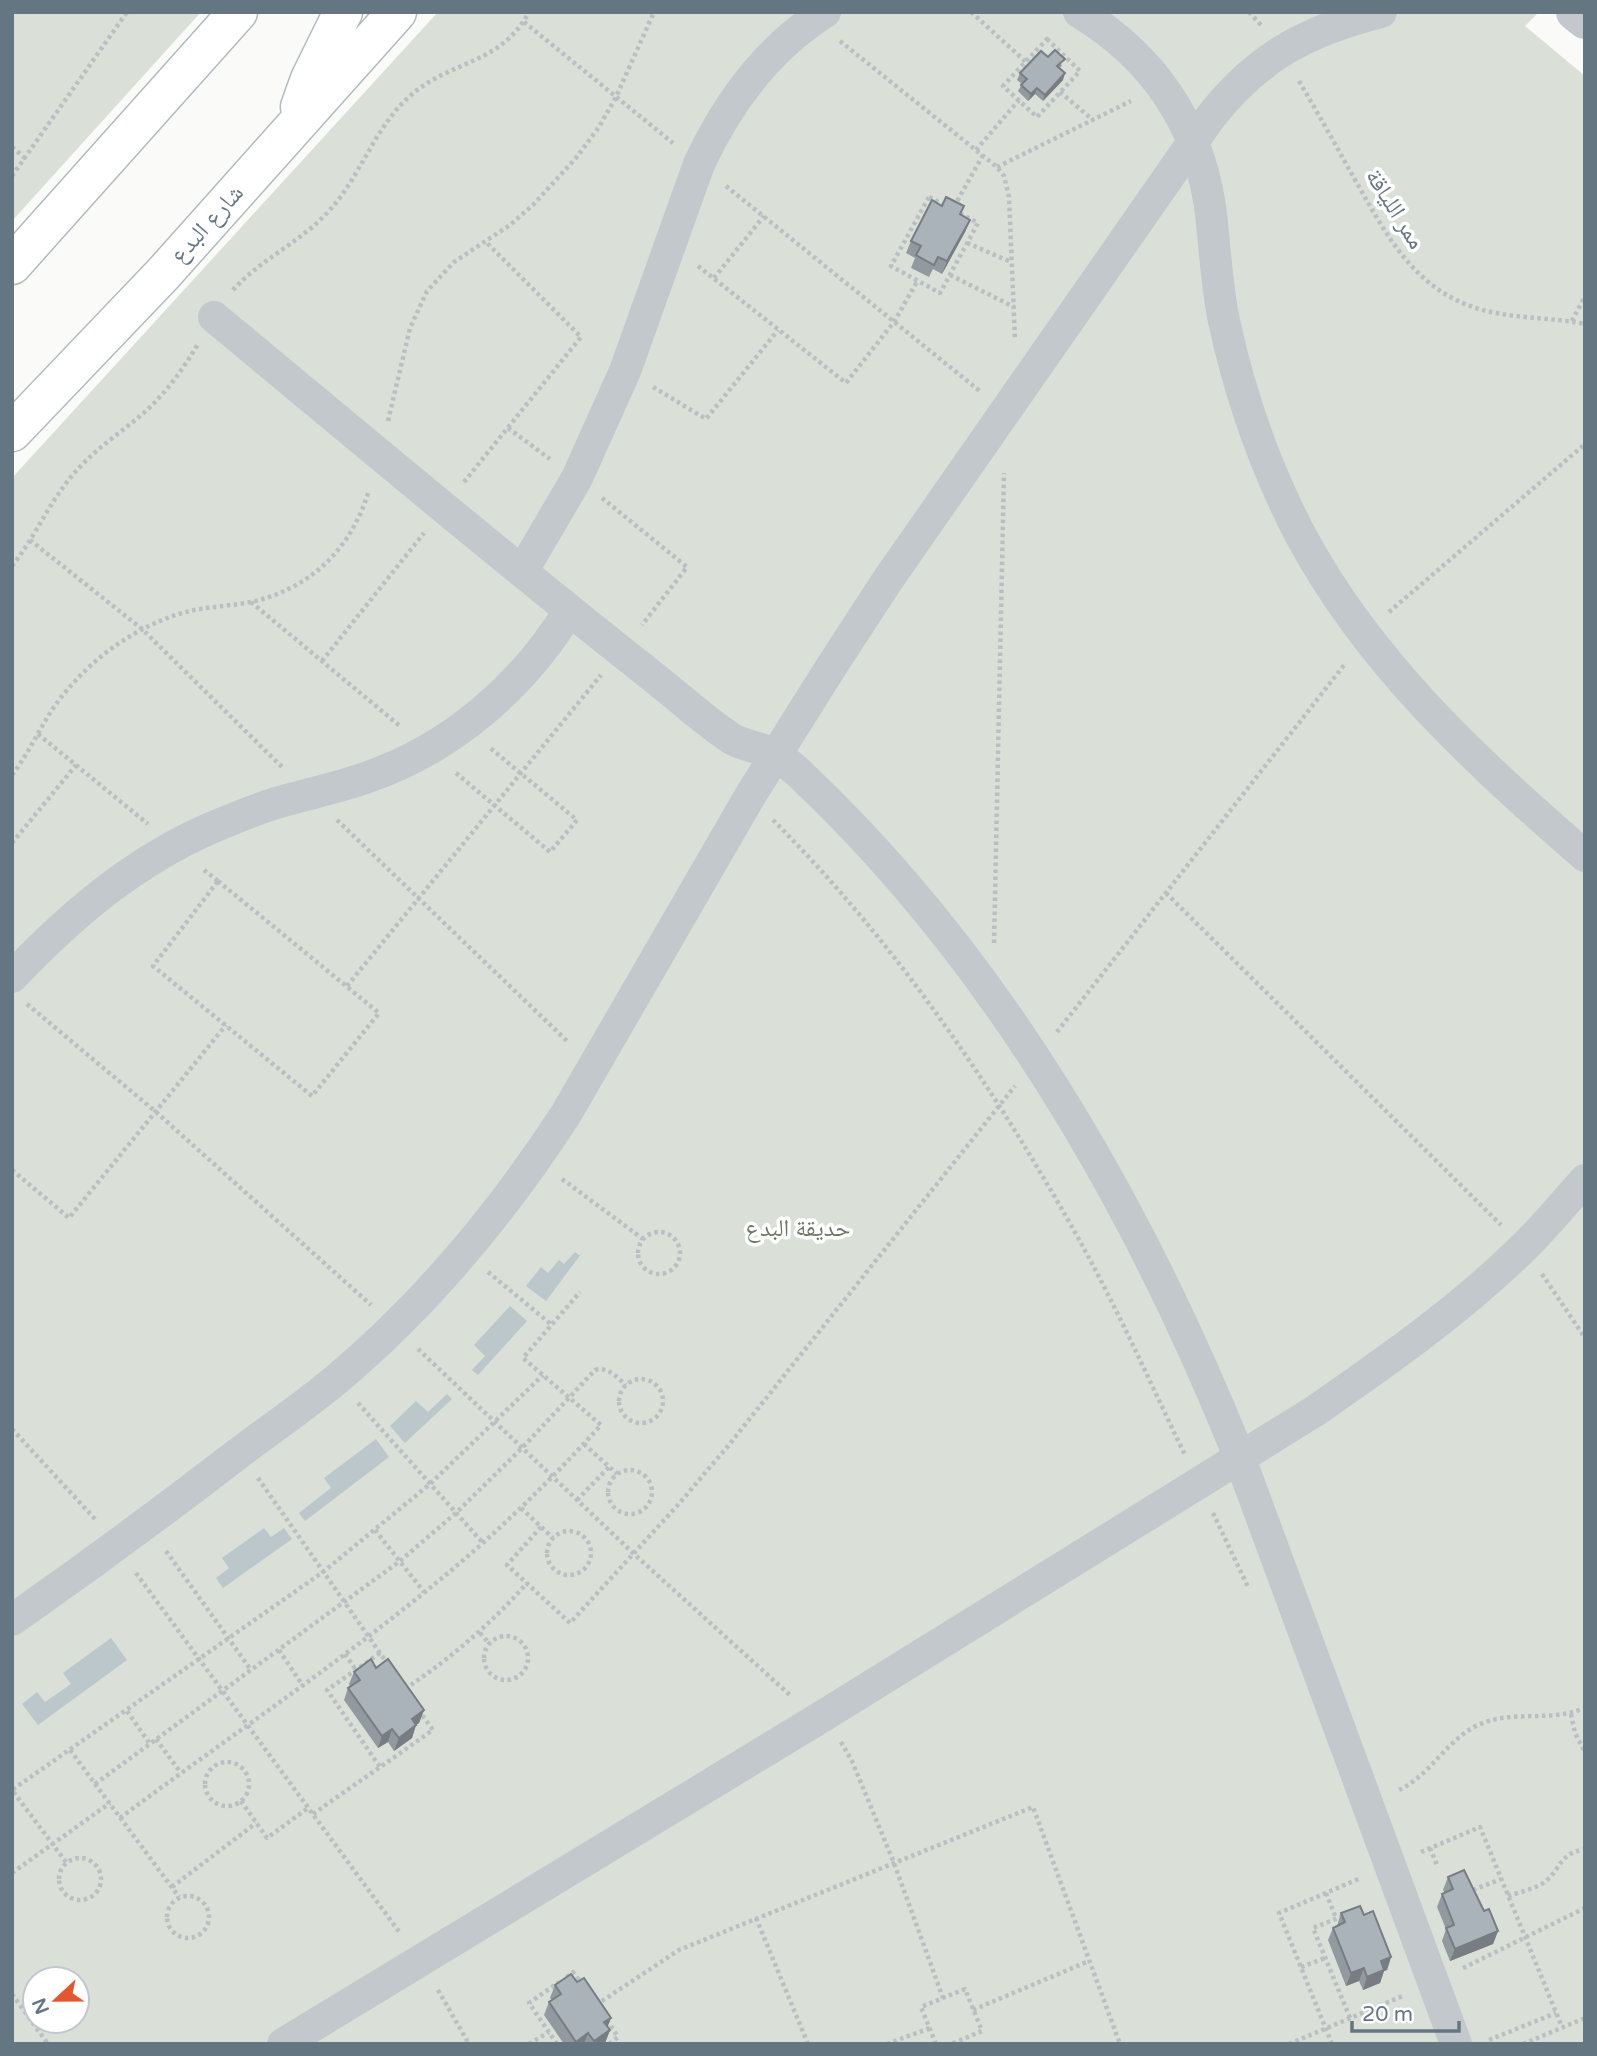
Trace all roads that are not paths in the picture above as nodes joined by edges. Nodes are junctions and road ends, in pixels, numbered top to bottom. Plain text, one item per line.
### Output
1 (238, 12) edge
2 (343, 12) edge
3 (397, 12) edge
4 (1079, 12) edge
5 (1381, 12) edge
6 (1575, 12) edge
7 (819, 16) edge
8 (1585, 20) edge
9 (290, 131) junction
10 (1194, 142) junction
11 (12, 265) edge
12 (214, 317) road end
13 (12, 432) edge
14 (522, 572) junction
15 (569, 611) junction
16 (775, 755) junction
17 (1585, 856) edge
18 (17, 989) edge
19 (1585, 1180) edge
20 (1239, 1456) junction
21 (12, 1620) edge
22 (283, 2044) edge
23 (1456, 2044) edge

1 - 11 main road
2 - 9 main road
3 - 9 main road, شارع البدع
4 - 10 street
5 - 10 street
6 - 8 street
7 - 14 street
9 - 13 main road, شارع البدع
10 - 16 street
10 - 17 street
12 - 14 street
14 - 15 street
15 - 16 street
15 - 18 street
16 - 20 street
16 - 21 street
19 - 20 street
20 - 22 street
20 - 23 street

